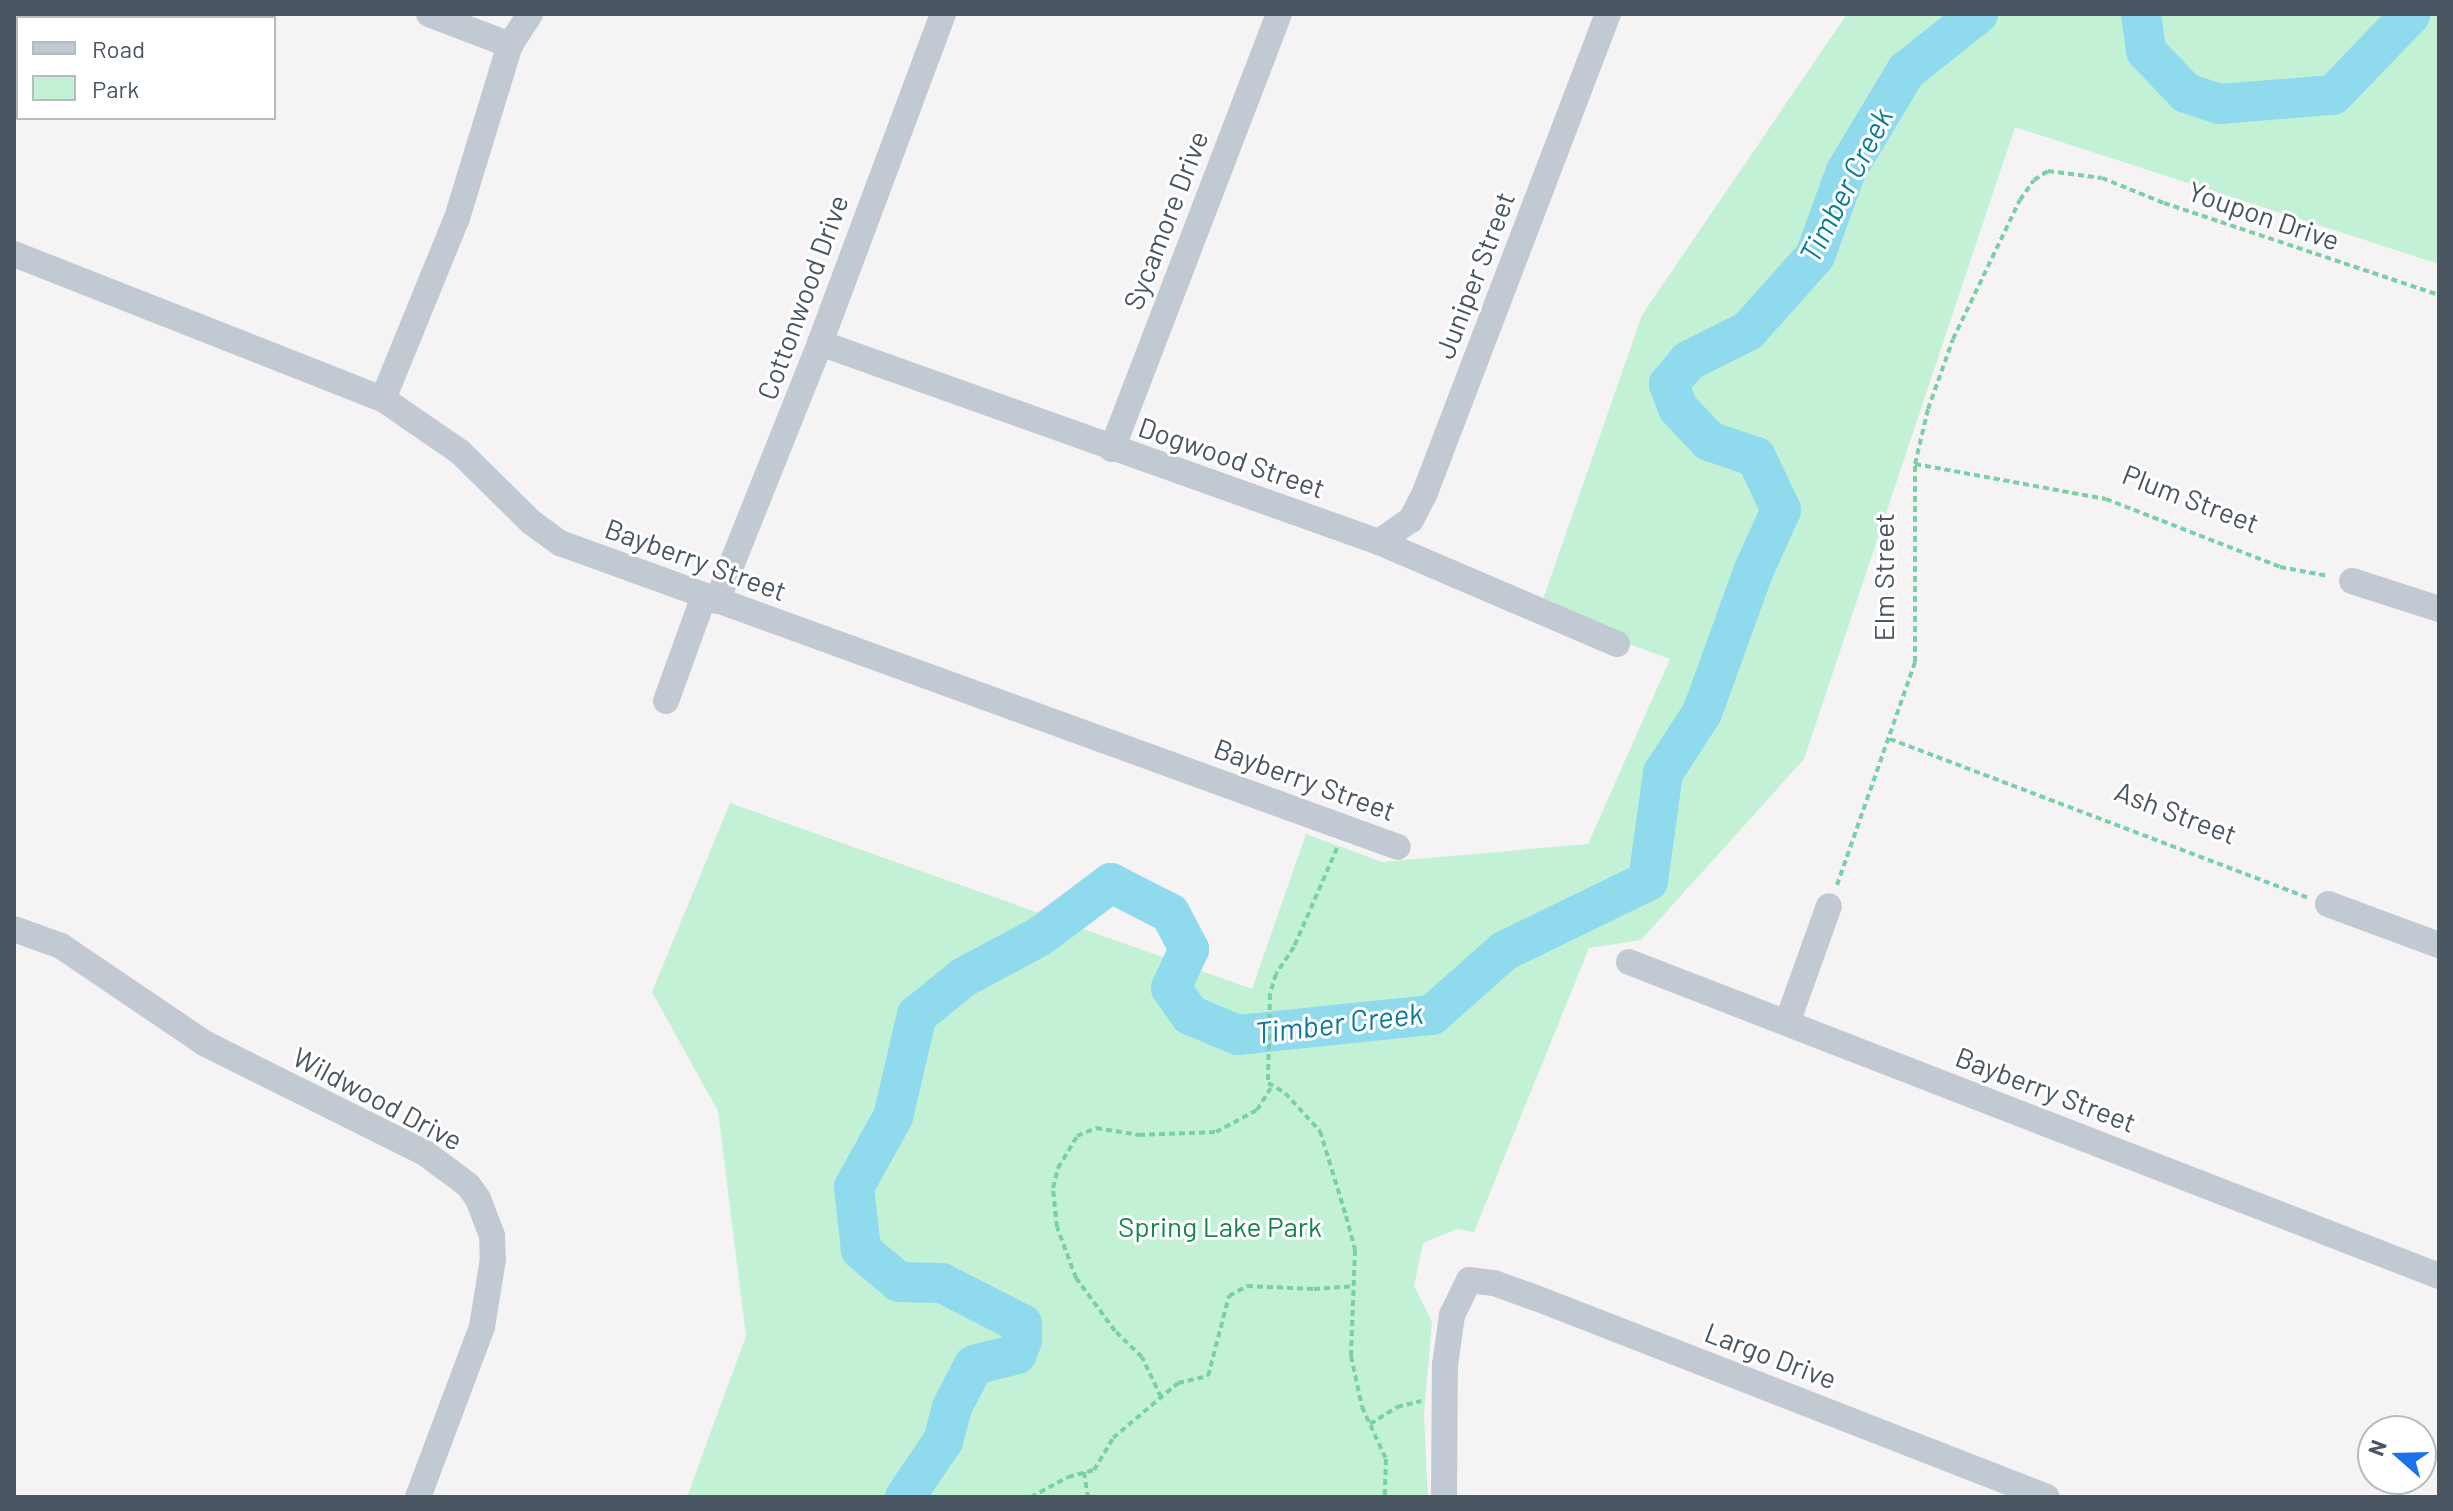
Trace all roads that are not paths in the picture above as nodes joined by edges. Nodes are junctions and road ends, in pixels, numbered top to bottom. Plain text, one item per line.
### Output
1 (429, 14) edge
2 (530, 14) edge
3 (943, 14) edge
4 (1279, 14) edge
5 (1608, 14) edge
6 (510, 45) junction
7 (14, 254) edge
8 (820, 343) junction
9 (383, 399) junction
10 (1112, 449) junction
11 (1379, 542) junction
12 (2352, 581) road end
13 (711, 598) junction
14 (2439, 609) edge
15 (1617, 644) dead end
16 (666, 701) dead end
17 (1398, 847) dead end
18 (2328, 904) road end
19 (1829, 906) road end
20 (14, 929) edge
21 (2439, 945) edge
22 (1629, 962) dead end
23 (1787, 1023) junction
24 (2439, 1276) edge
25 (418, 1497) edge
26 (1444, 1497) edge
27 (2047, 1497) edge

1 - 6 street
2 - 6 street
3 - 8 street, Cottonwood Drive
4 - 10 street, Sycamore Drive
5 - 11 street, Juniper Street
6 - 9 street
7 - 9 street, Bayberry Street
8 - 10 street, Dogwood Street
8 - 13 street, Cottonwood Drive
9 - 13 street, Bayberry Street
10 - 11 street, Dogwood Street
11 - 15 street, Dogwood Street
12 - 14 street
13 - 16 street, Cottonwood Drive
13 - 17 street, Bayberry Street
18 - 21 street
19 - 23 street
20 - 25 street, Wildwood Drive
22 - 23 street, Bayberry Street
23 - 24 street, Bayberry Street
26 - 27 street, Largo Drive

